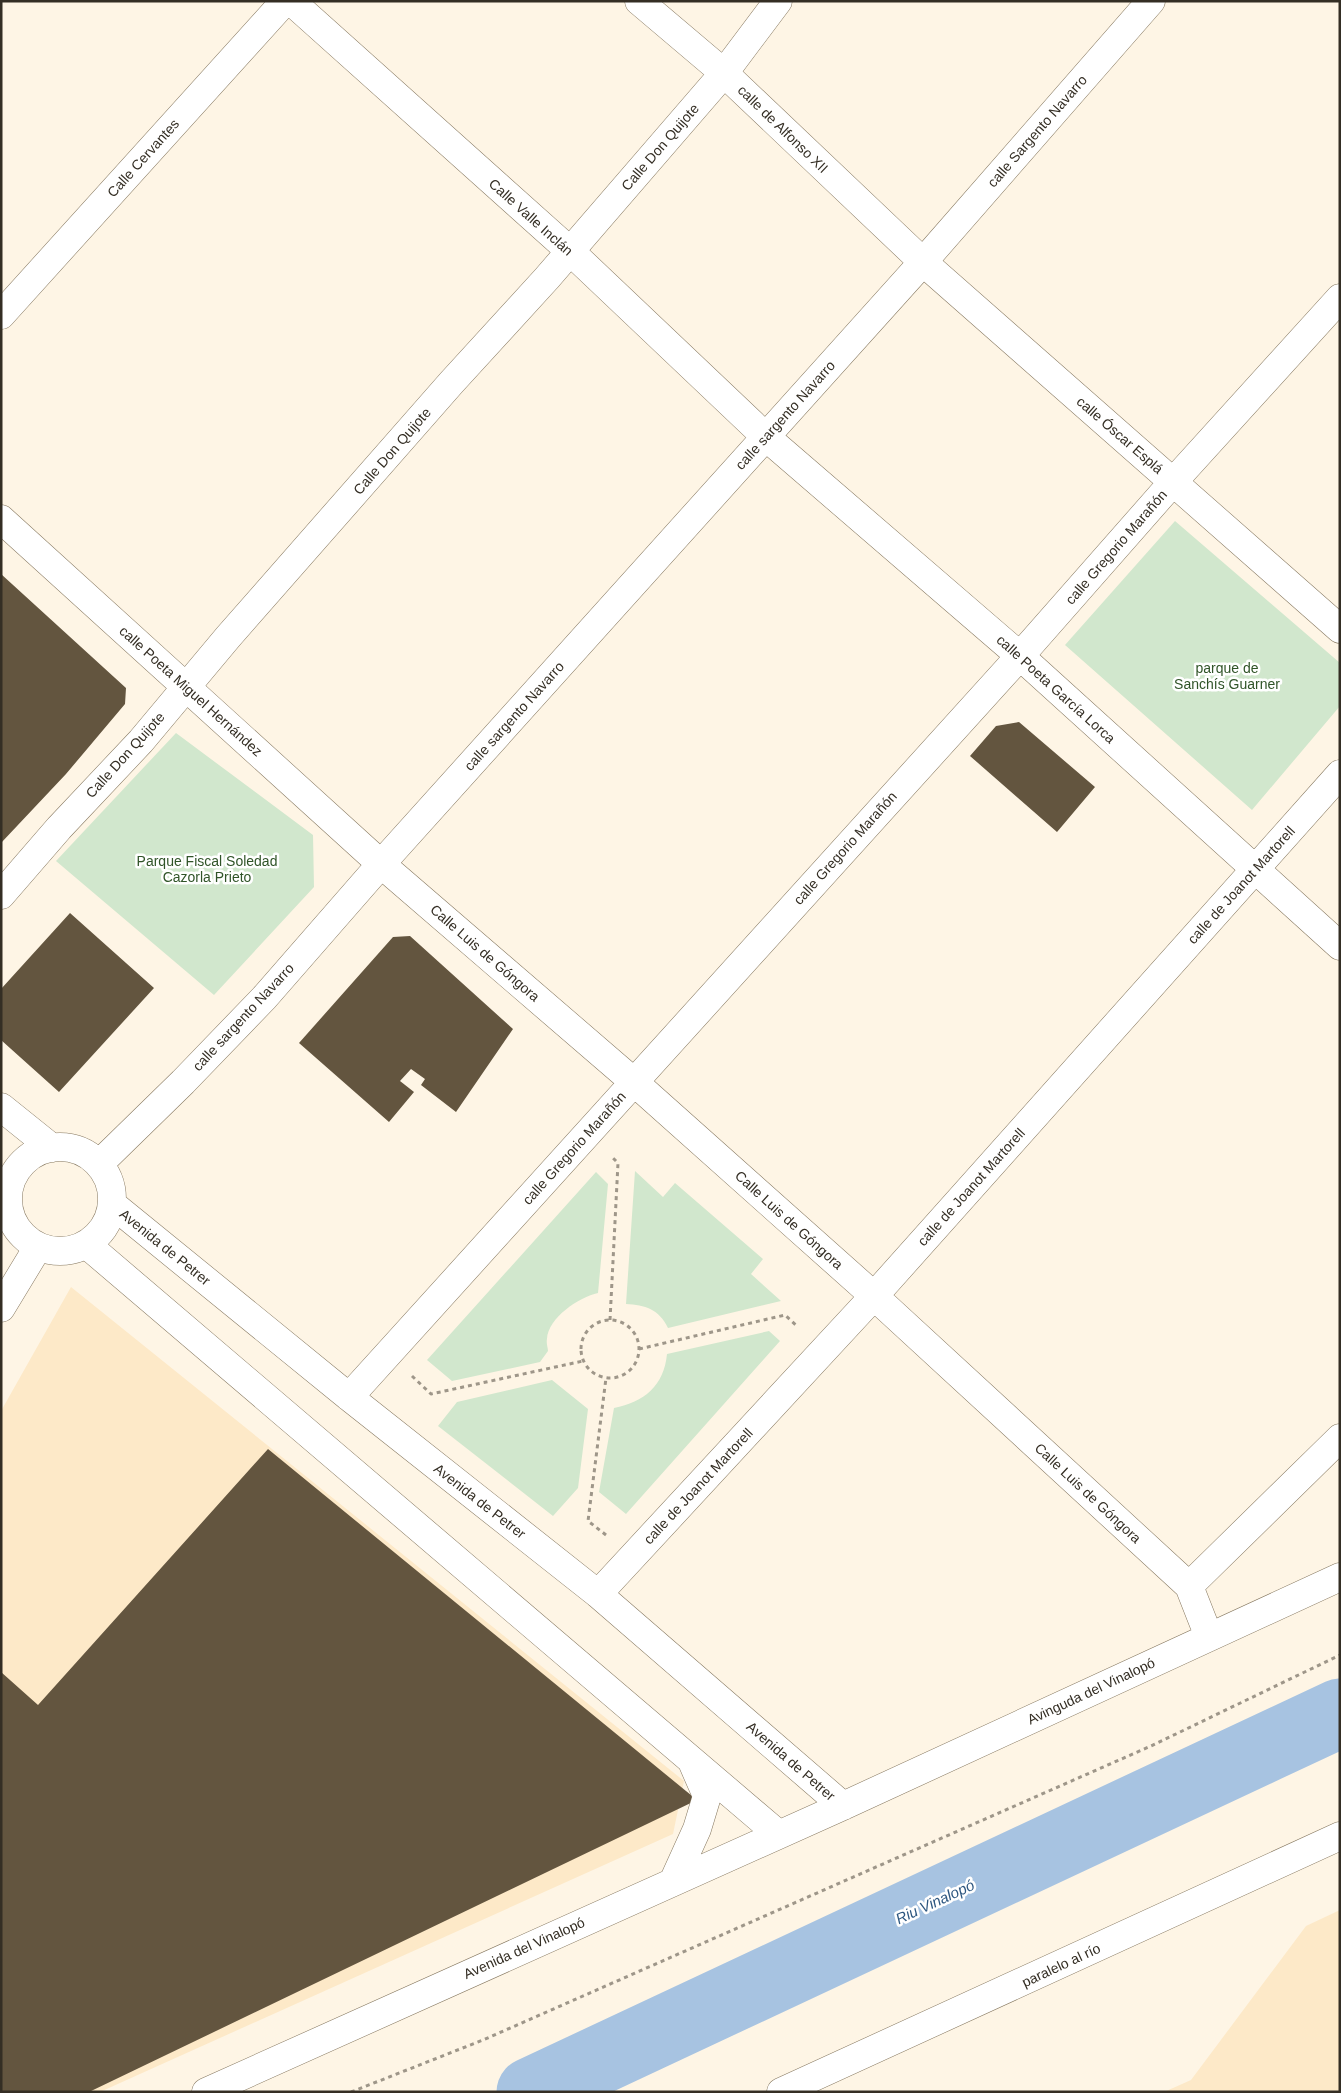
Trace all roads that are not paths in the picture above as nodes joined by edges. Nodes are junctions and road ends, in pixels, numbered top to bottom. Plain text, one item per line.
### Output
1 (284, 1) edge
2 (291, 1) edge
3 (639, 1) edge
4 (778, 1) edge
5 (1151, 1) edge
6 (724, 73) junction
7 (570, 251) junction
8 (923, 262) junction
9 (1340, 298) edge
10 (1, 315) edge
11 (766, 438) junction
12 (1173, 482) junction
13 (1, 519) edge
14 (1340, 629) edge
15 (1020, 656) junction
16 (186, 687) junction
17 (1340, 774) edge
18 (381, 864) junction
19 (1255, 869) junction
20 (5, 890) edge
21 (1340, 946) edge
22 (634, 1082) junction
23 (1, 1106) edge
24 (52, 1148) junction
25 (99, 1164) junction
26 (7, 1173) edge
27 (112, 1204) junction
28 (86, 1244) junction
29 (38, 1247) junction
30 (874, 1296) junction
31 (1, 1308) edge
32 (349, 1397) junction
33 (1340, 1438) edge
34 (1340, 1577) edge
35 (1189, 1586) junction
36 (598, 1594) junction
37 (1209, 1637) junction
38 (691, 1761) junction
39 (843, 1806) junction
40 (778, 1834) junction
41 (1340, 1836) edge
42 (673, 1882) junction
43 (206, 2092) edge
44 (781, 2092) edge

1 - 10 street, Calle Cervantes
2 - 7 street, Calle Valle Inclán
3 - 6 street, calle de Alfonso XII
4 - 6 street, Calle Don Quijote
5 - 8 street, calle Sargento Navarro
6 - 7 street, Calle Don Quijote
6 - 8 street, calle de Alfonso XII
7 - 11 street, Calle Valle Inclán
7 - 16 street, Calle Don Quijote
8 - 11 street, calle sargento Navarro
8 - 12 street, calle Óscar Esplá
9 - 12 street, calle Gregorio Marañón
11 - 15 street, calle Poeta García Lorca
11 - 18 street, calle sargento Navarro
12 - 14 street, calle Óscar Esplá
12 - 15 street, calle Gregorio Marañón
13 - 16 street, calle Poeta Miguel Hernández
15 - 19 street, calle Poeta García Lorca
15 - 22 street, calle Gregorio Marañón
16 - 18 street, calle Poeta Miguel Hernández
16 - 20 street, Calle Don Quijote
17 - 19 street, calle de Joanot Martorell
18 - 22 street, Calle Luis de Góngora
18 - 25 street, calle sargento Navarro
19 - 21 street, calle Poeta García Lorca
19 - 30 street, calle de Joanot Martorell
22 - 30 street, Calle Luis de Góngora
22 - 32 street, calle Gregorio Marañón
23 - 24 street
24 - 25 street
24 - 26 street
25 - 27 street
26 - 29 street
27 - 28 street
27 - 32 street, Avenida de Petrer
28 - 29 street
28 - 38 street
29 - 31 street
30 - 35 street, Calle Luis de Góngora
30 - 36 street, calle de Joanot Martorell
32 - 36 street, Avenida de Petrer
33 - 35 street
34 - 37 street, Avinguda del Vinalopó
35 - 37 street
36 - 39 street, Avenida de Petrer
37 - 39 street, Avinguda del Vinalopó
38 - 40 street
38 - 42 street
39 - 40 street, Avenida del Vinalopó
40 - 42 street, Avenida del Vinalopó
41 - 44 street, paralelo al río
42 - 43 street, Avenida del Vinalopó

